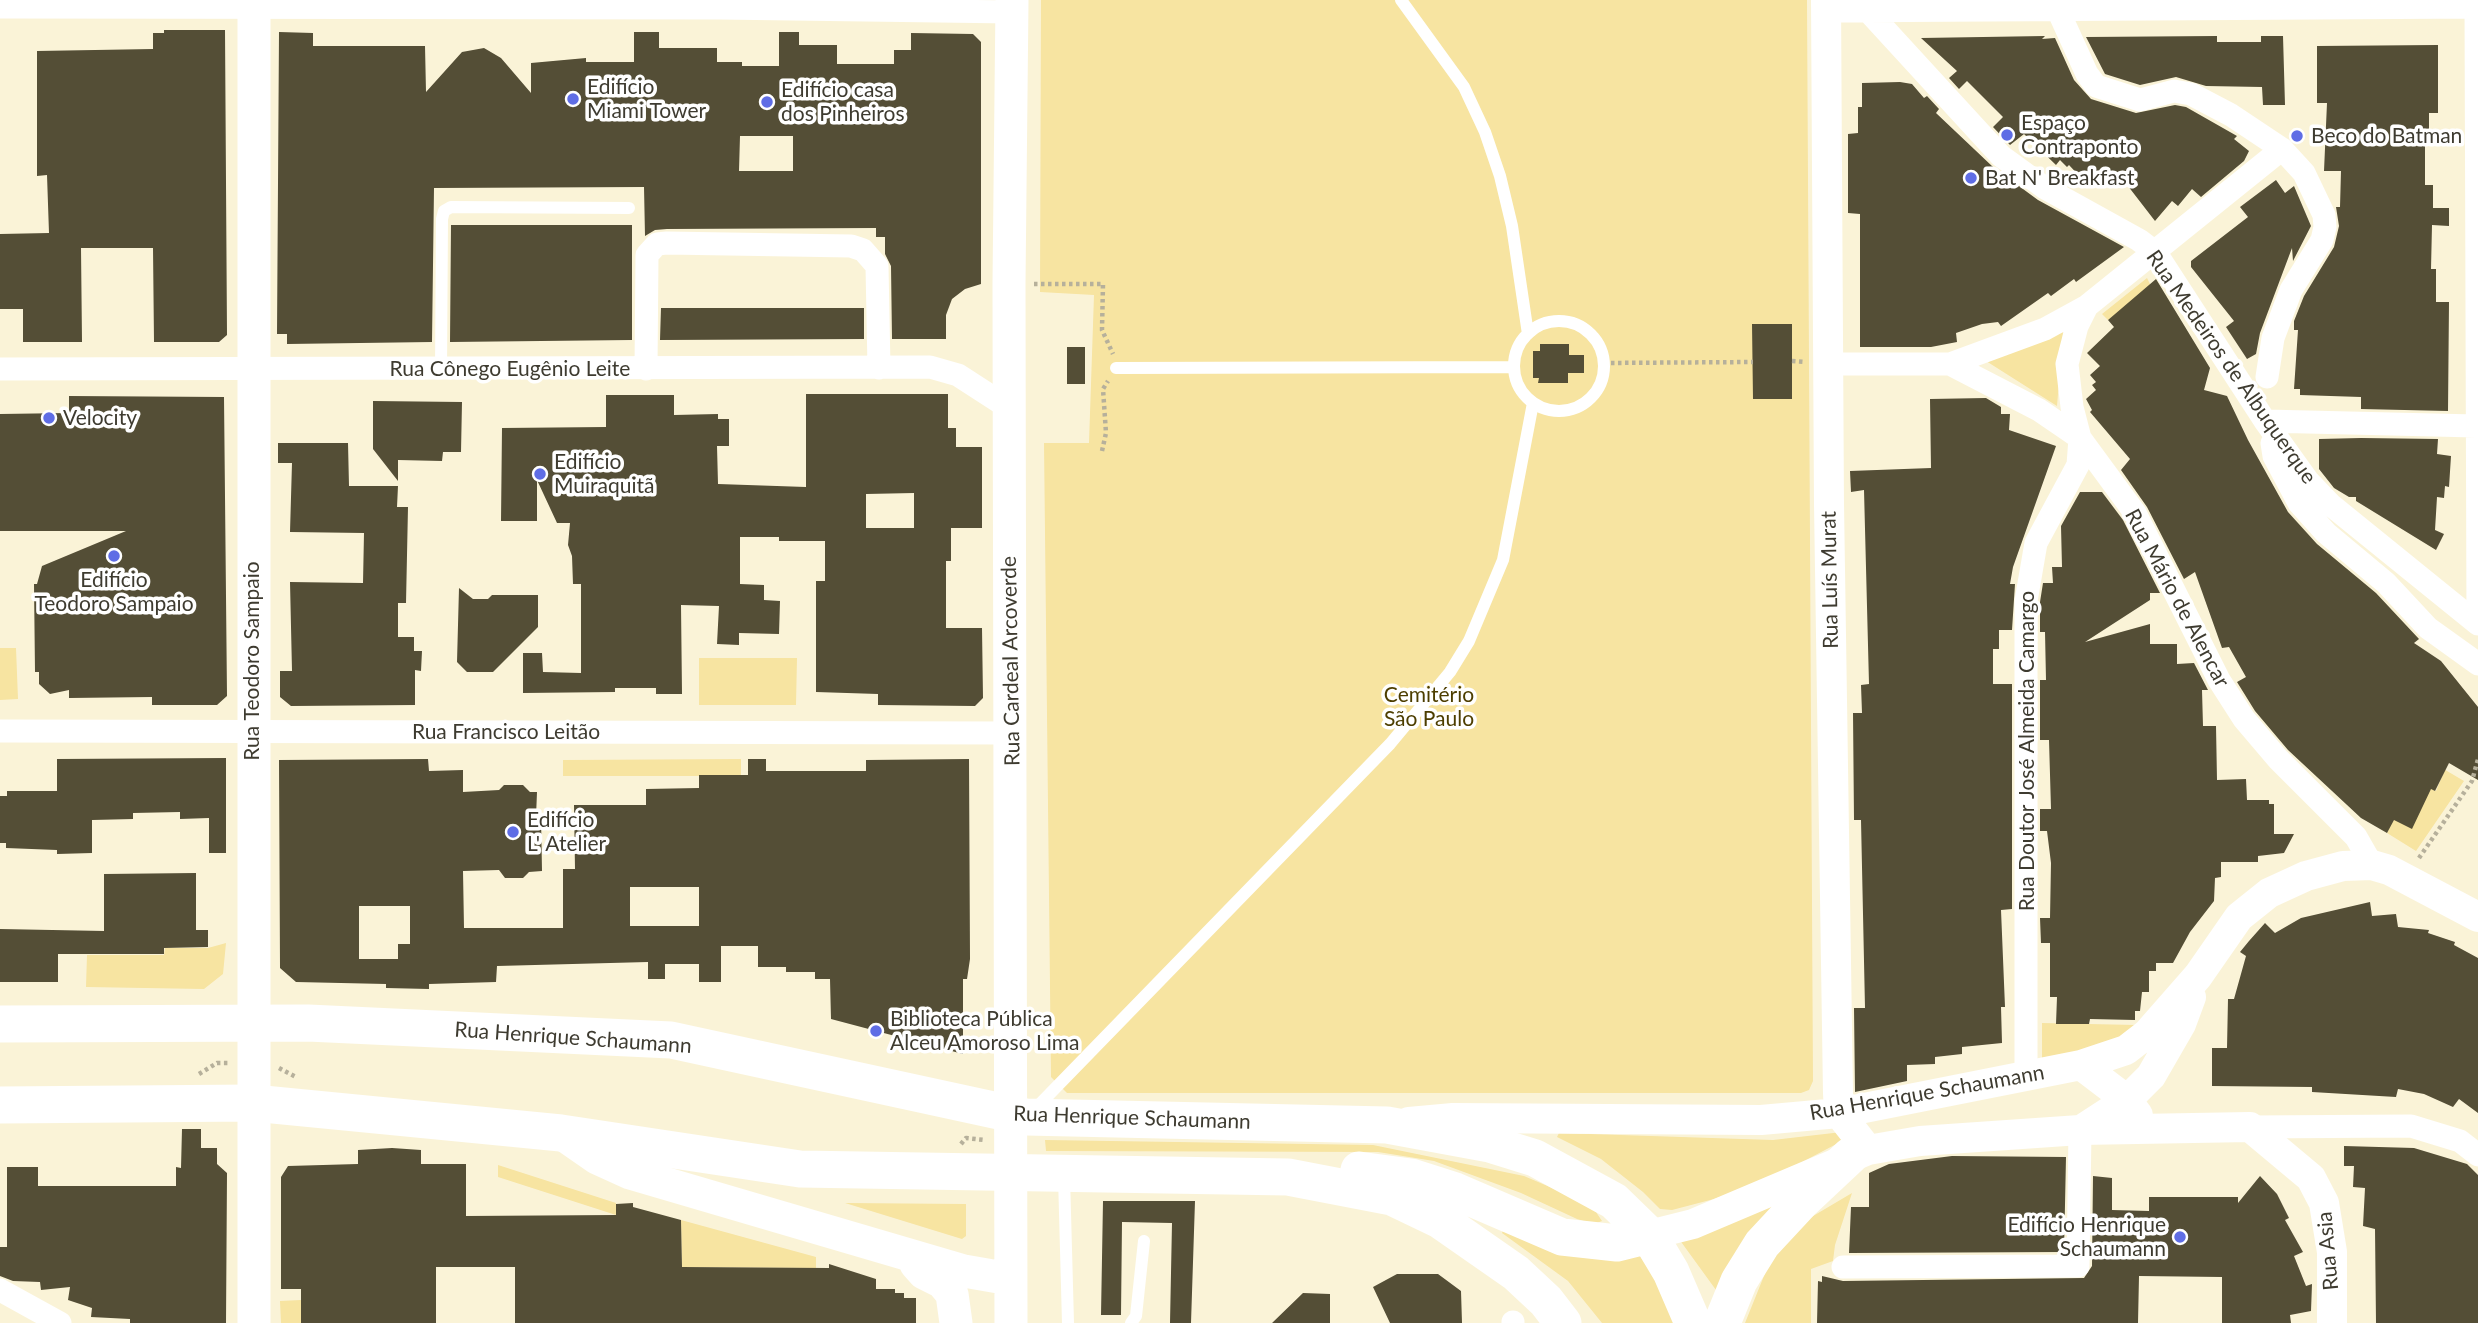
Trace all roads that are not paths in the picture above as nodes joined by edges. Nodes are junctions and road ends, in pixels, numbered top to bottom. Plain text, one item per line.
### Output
1 (1401, 0) edge
2 (584, 4) edge
3 (1826, 5) edge
4 (2477, 5) edge
5 (1012, 6) edge
6 (1865, 6) edge
7 (0, 7) edge
8 (2057, 8) junction
9 (254, 16) edge
10 (2477, 79) edge
11 (2282, 149) junction
12 (629, 208) dead end
13 (2156, 253) junction
14 (2087, 306) junction
15 (1528, 334) junction
16 (1828, 363) junction
17 (1950, 364) junction
18 (879, 368) junction
19 (1116, 368) road end
20 (1514, 368) junction
21 (0, 369) edge
22 (441, 369) junction
23 (646, 369) junction
24 (253, 370) junction
25 (2267, 377) dead end
26 (1532, 403) junction
27 (1009, 408) junction
28 (2267, 424) junction
29 (2476, 426) junction
30 (2080, 438) junction
31 (2087, 463) junction
32 (2478, 623) edge
33 (2478, 664) edge
34 (252, 730) junction
35 (0, 731) edge
36 (1012, 733) junction
37 (2372, 865) junction
38 (2478, 916) edge
39 (2198, 976) junction
40 (252, 1023) junction
41 (0, 1024) edge
42 (2081, 1065) junction
43 (2026, 1075) junction
44 (2127, 1100) junction
45 (253, 1103) junction
46 (0, 1105) edge
47 (1839, 1112) junction
48 (1018, 1116) junction
49 (1387, 1125) junction
50 (2250, 1127) junction
51 (2160, 1128) junction
52 (2081, 1130) junction
53 (561, 1133) junction
54 (1859, 1153) junction
55 (2478, 1155) edge
56 (1009, 1172) junction
57 (1064, 1173) junction
58 (1288, 1177) junction
59 (1649, 1235) junction
60 (1144, 1241) dead end
61 (911, 1256) junction
62 (1843, 1267) dead end
63 (1010, 1279) junction
64 (0, 1290) edge
65 (61, 1323) edge
66 (254, 1323) edge
67 (956, 1323) edge
68 (1011, 1323) edge
69 (1068, 1323) edge
70 (1131, 1323) edge
71 (1563, 1323) edge
72 (1693, 1323) edge
73 (1721, 1323) edge
74 (2332, 1323) edge

1 - 15 lane
2 - 5 street
2 - 7 street
3 - 6 street
3 - 16 street, Rua Luís Murat
4 - 8 street
4 - 10 street
5 - 27 main road, Rua Cardeal Arcoverde
6 - 8 street
6 - 13 street, Rua Medeiros de Albuquerque
8 - 11 street
9 - 24 main road, Rua Teodoro Sampaio
10 - 29 street
11 - 13 street
11 - 25 street
12 - 22 lane
13 - 14 street
13 - 28 street, Rua Medeiros de Albuquerque
14 - 17 street
14 - 30 street, Rua Doutor José Almeida Camargo
15 - 20 lane
15 - 26 lane
16 - 17 street
16 - 47 street, Rua Luís Murat
17 - 30 street
18 - 23 street, Rua Cônego Eugênio Leite
18 - 23 street
18 - 27 street, Rua Cônego Eugênio Leite
19 - 20 lane
20 - 26 lane
21 - 24 street, Rua Cônego Eugênio Leite
22 - 23 street, Rua Cônego Eugênio Leite
22 - 24 street, Rua Cônego Eugênio Leite
24 - 34 main road, Rua Teodoro Sampaio
26 - 48 lane
27 - 36 main road, Rua Cardeal Arcoverde
28 - 29 street
28 - 32 street, Rua Medeiros de Albuquerque
28 - 33 street
29 - 32 street
30 - 31 street, Rua Doutor José Almeida Camargo
31 - 37 street, Rua Mário de Alencar
31 - 43 street, Rua Doutor José Almeida Camargo
34 - 35 street, Rua Francisco Leitão
34 - 36 street, Rua Francisco Leitão
34 - 40 main road, Rua Teodoro Sampaio
36 - 48 main road, Rua Cardeal Arcoverde
37 - 38 street
37 - 39 street
39 - 42 street, Rua Henrique Schaumann
39 - 44 street
40 - 41 main road, Rua Henrique Schaumann
40 - 45 main road, Rua Teodoro Sampaio
40 - 48 main road, Rua Henrique Schaumann
42 - 43 street, Rua Henrique Schaumann
42 - 44 street
43 - 47 street, Rua Henrique Schaumann
44 - 51 street
44 - 52 street
45 - 46 main road
45 - 53 main road
45 - 66 main road, Rua Teodoro Sampaio
47 - 49 street, Rua Henrique Schaumann
47 - 54 street
48 - 49 main road, Rua Henrique Schaumann
48 - 56 main road, Rua Cardeal Arcoverde
49 - 59 main road
50 - 51 street
50 - 55 street
50 - 74 street, Rua Asia
51 - 52 street
52 - 54 street
52 - 62 street
53 - 56 main road
53 - 61 main road
54 - 59 street
54 - 73 main road
56 - 57 main road
56 - 63 main road, Rua Cardeal Arcoverde
57 - 58 main road
57 - 69 lane
58 - 59 main road
58 - 71 main road
59 - 72 main road
60 - 70 lane
61 - 63 main road
61 - 67 main road
63 - 68 main road, Rua Cardeal Arcoverde
64 - 65 street

